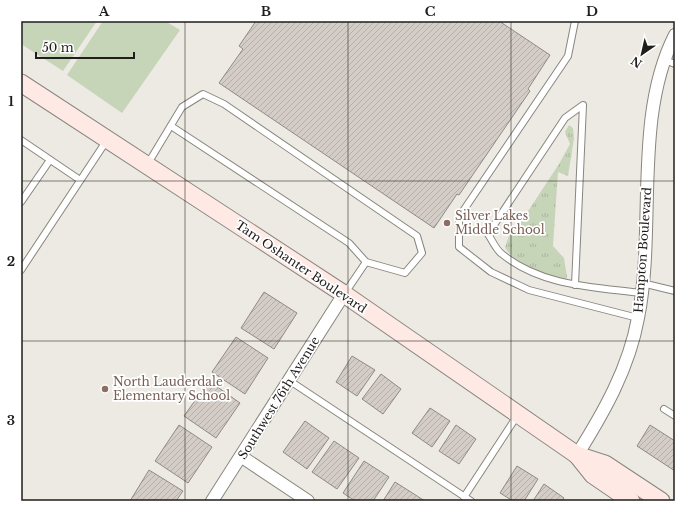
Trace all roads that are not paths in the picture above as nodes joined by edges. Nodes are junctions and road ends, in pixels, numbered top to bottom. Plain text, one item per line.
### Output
1 (575, 21) edge
2 (675, 35) edge
3 (670, 62) edge
4 (21, 83) edge
5 (171, 126) junction
6 (107, 139) junction
7 (21, 140) edge
8 (50, 160) junction
9 (147, 165) junction
10 (80, 180) junction
11 (21, 202) edge
12 (366, 262) junction
13 (21, 270) edge
14 (575, 285) junction
15 (642, 288) junction
16 (675, 291) edge
17 (344, 294) junction
18 (638, 318) junction
19 (290, 381) junction
20 (664, 409) dead end
21 (518, 414) junction
22 (675, 416) edge
23 (577, 455) junction
24 (242, 457) junction
25 (464, 497) junction
26 (212, 501) edge
27 (308, 501) edge
28 (470, 501) edge
29 (631, 501) edge
30 (661, 501) edge

1 - 18 lane
2 - 3 street, Hampton Boulevard
3 - 15 street, Hampton Boulevard
4 - 6 street, Tam Oshanter Boulevard
5 - 9 lane
5 - 12 lane
5 - 12 lane
6 - 9 street, Tam Oshanter Boulevard
6 - 10 lane
7 - 8 lane
8 - 10 lane
8 - 11 lane
9 - 17 street, Tam Oshanter Boulevard
10 - 13 lane
12 - 17 lane
14 - 14 lane
14 - 15 lane
15 - 16 lane
15 - 18 street, Hampton Boulevard
17 - 19 street, Southwest 76th Avenue
17 - 21 street, Tam Oshanter Boulevard
18 - 23 street, Hampton Boulevard
19 - 24 street, Southwest 76th Avenue
19 - 25 lane
20 - 22 lane
21 - 23 street, Tam Oshanter Boulevard
21 - 25 lane
23 - 29 street, Tam Oshanter Boulevard
23 - 30 street, Tam Oshanter Boulevard
24 - 26 street, Southwest 76th Avenue
24 - 27 street
25 - 28 lane

